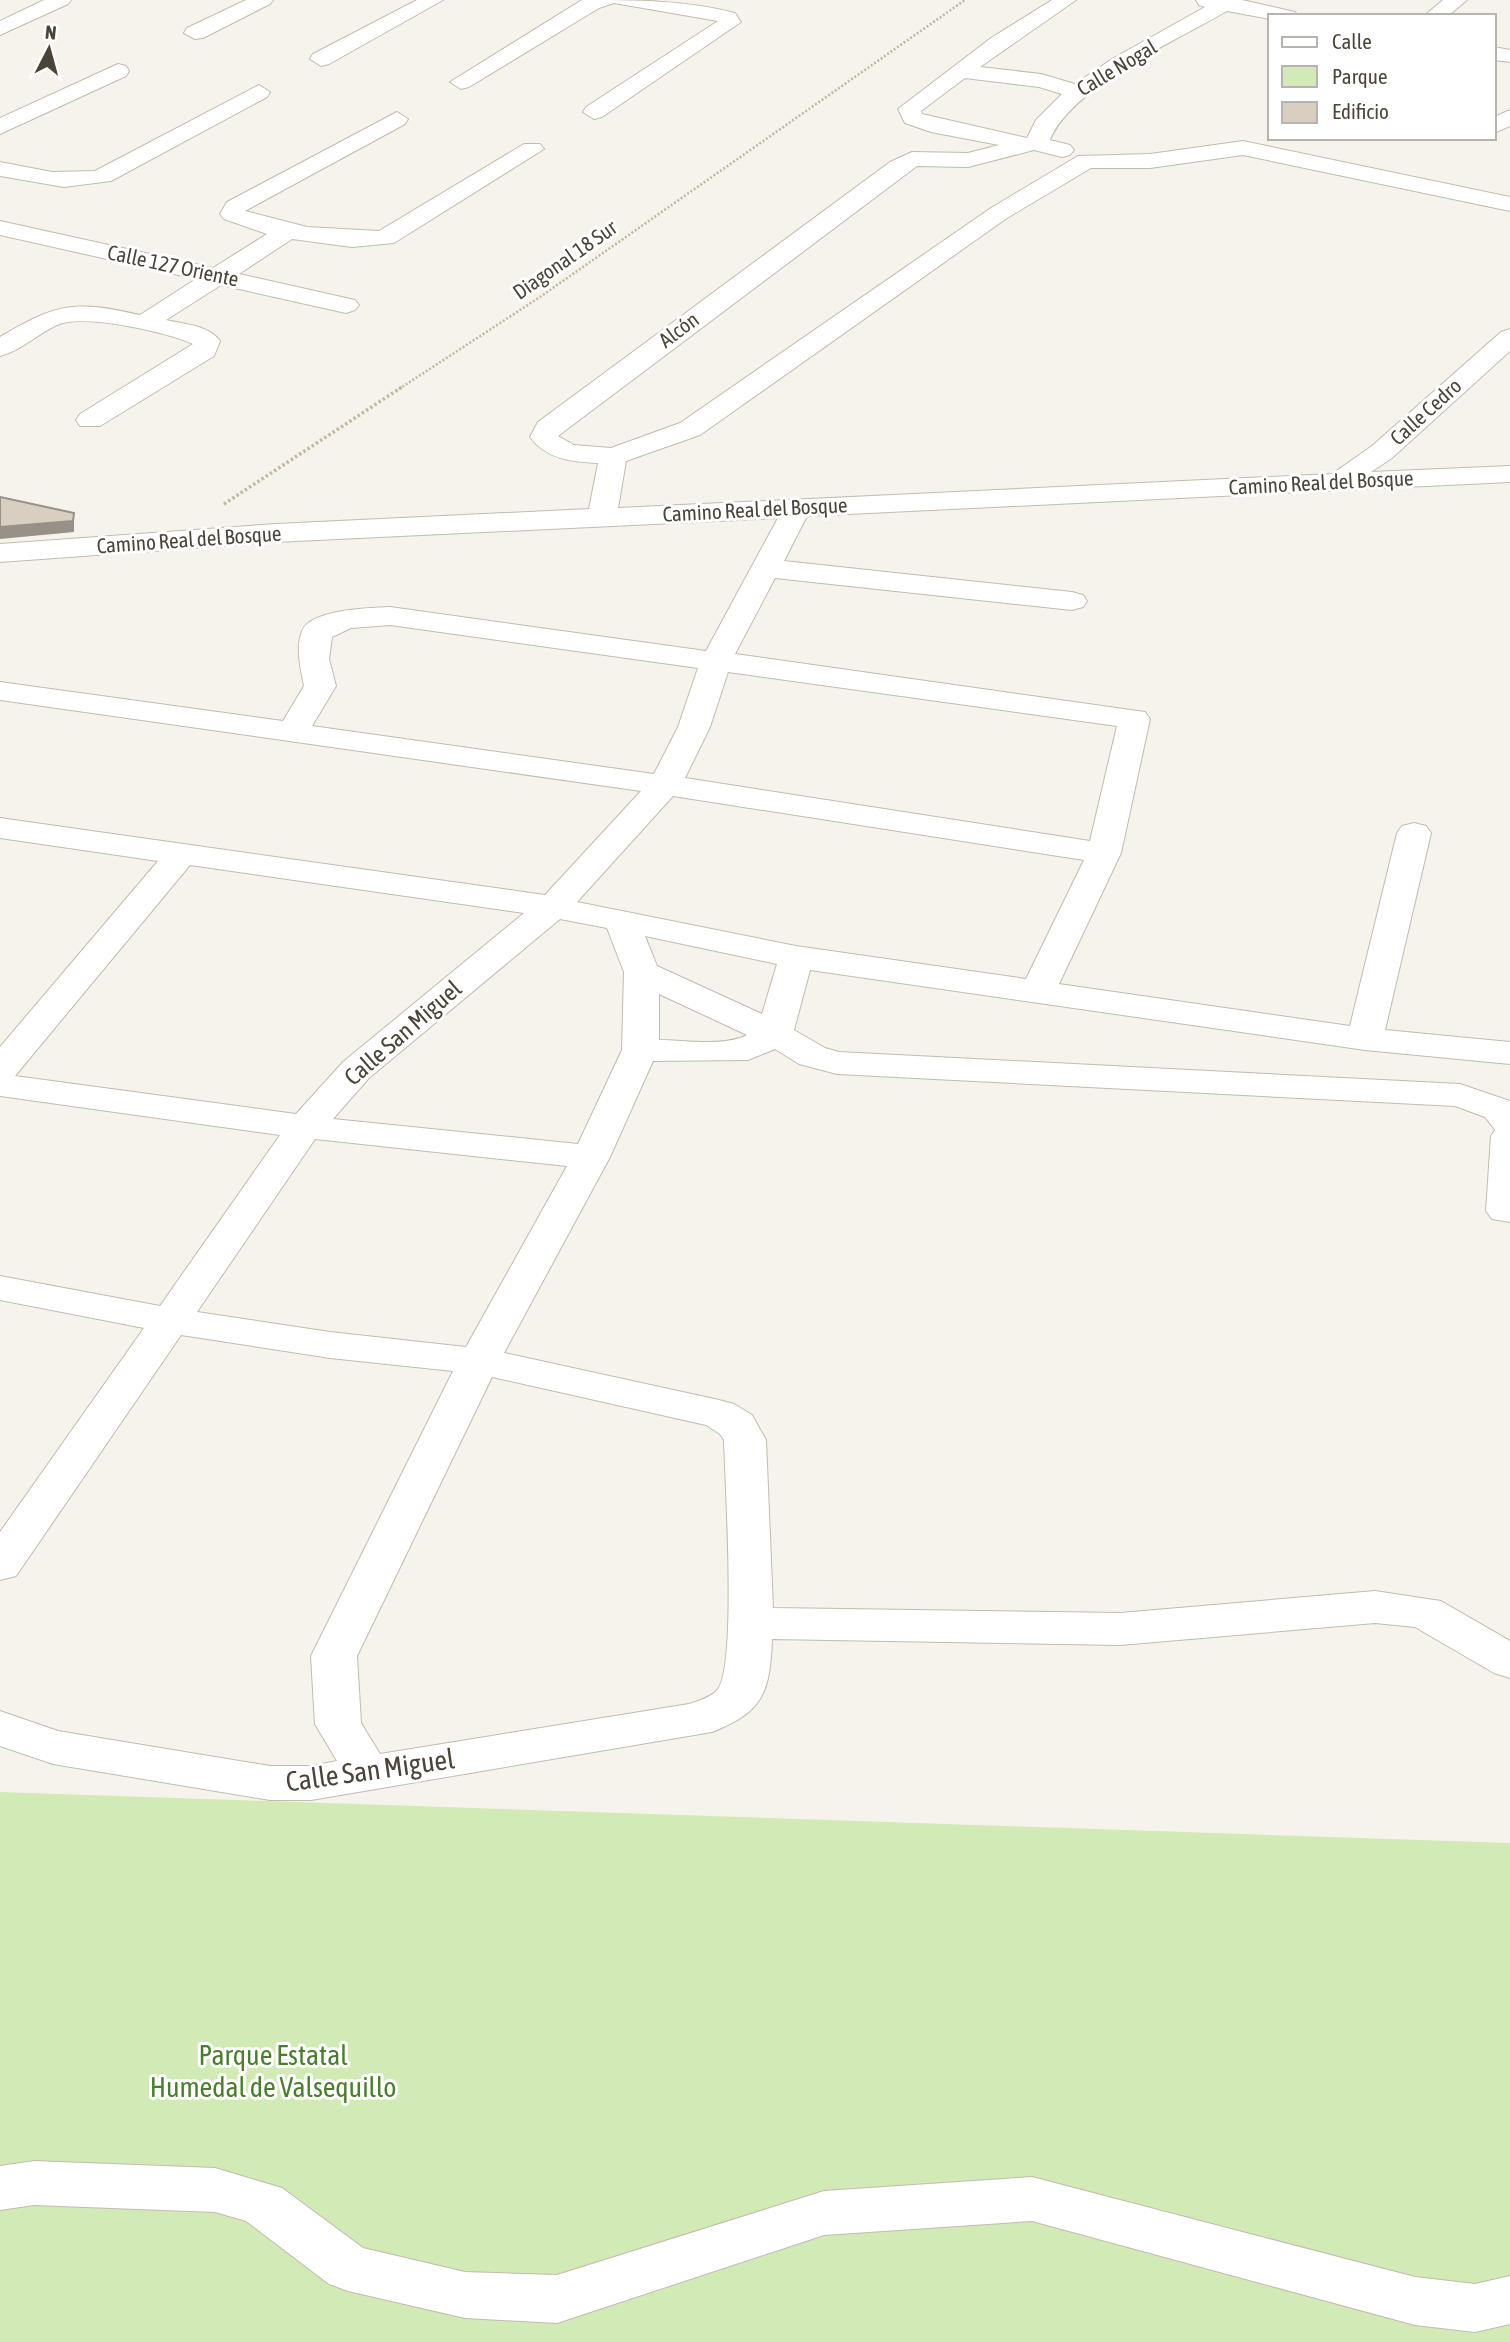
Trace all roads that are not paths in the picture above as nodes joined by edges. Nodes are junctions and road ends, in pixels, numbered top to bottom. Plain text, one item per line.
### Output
1 (263, 0) edge
2 (433, 0) edge
3 (606, 0) edge
4 (622, 0) edge
5 (1066, 0) edge
6 (1200, 0) edge
7 (1457, 0) edge
8 (1229, 2) edge
9 (54, 3) edge
10 (675, 3) edge
11 (0, 6) edge
12 (1280, 14) edge
13 (1437, 14) edge
14 (0, 29) edge
15 (195, 33) dead end
16 (321, 59) dead end
17 (118, 71) dead end
18 (961, 71) junction
19 (461, 82) dead end
20 (1076, 91) junction
21 (260, 92) dead end
22 (594, 111) dead end
23 (397, 119) dead end
24 (0, 127) edge
25 (1268, 129) edge
26 (1034, 144) junction
27 (1243, 148) junction
28 (532, 149) dead end
29 (1086, 161) junction
30 (2, 171) edge
31 (1510, 204) edge
32 (0, 228) edge
33 (289, 230) junction
34 (219, 275) junction
35 (346, 305) dead end
36 (144, 323) junction
37 (1510, 337) edge
38 (0, 348) edge
39 (90, 420) dead end
40 (613, 456) junction
41 (1510, 474) edge
42 (1339, 482) junction
43 (797, 508) junction
44 (602, 517) junction
45 (0, 553) edge
46 (766, 568) junction
47 (1072, 601) dead end
48 (715, 663) junction
49 (13, 692) edge
50 (0, 721) edge
51 (292, 732) junction
52 (665, 785) junction
53 (0, 828) edge
54 (1414, 833) dead end
55 (182, 853) junction
56 (1104, 853) junction
57 (553, 907) junction
58 (622, 923) junction
59 (796, 957) junction
60 (642, 972) junction
61 (1038, 991) junction
62 (775, 1034) junction
63 (1365, 1038) junction
64 (640, 1050) junction
65 (1510, 1053) edge
66 (6, 1055) edge
67 (0, 1084) edge
68 (1510, 1124) edge
69 (305, 1126) junction
70 (1510, 1136) edge
71 (591, 1157) junction
72 (1506, 1211) dead end
73 (0, 1289) edge
74 (171, 1321) junction
75 (479, 1362) junction
76 (0, 1565) edge
77 (752, 1623) junction
78 (1510, 1662) edge
79 (0, 1728) edge
80 (366, 1772) junction
81 (0, 2189) edge
82 (1510, 2300) edge

1 - 15 street
2 - 16 street
3 - 19 street
4 - 10 street
5 - 18 street
6 - 8 street
7 - 13 street
8 - 12 street
8 - 20 street, Calle Nogal
9 - 11 street
9 - 14 street
10 - 22 street
17 - 24 street
18 - 20 street
18 - 26 street
20 - 26 street, Calle Nogal
21 - 30 street
23 - 33 street
25 - 27 street
26 - 29 street
26 - 40 street, Alcón
27 - 29 street
27 - 31 street
28 - 33 street
29 - 40 street
32 - 34 street, Calle 127 Oriente
33 - 34 street
34 - 35 street, Calle 127 Oriente
34 - 36 street
36 - 38 street
36 - 39 street
37 - 42 street, Calle Cedro
40 - 44 street
41 - 42 street, Camino Real del Bosque
42 - 43 street, Camino Real del Bosque
43 - 44 street, Camino Real del Bosque
43 - 46 street, Calle San Miguel
44 - 45 street, Camino Real del Bosque
46 - 47 street
46 - 48 street, Calle San Miguel
48 - 51 street
48 - 52 street, Calle San Miguel
48 - 56 street
49 - 50 street
49 - 51 street
51 - 52 street
52 - 56 street
52 - 57 street, Calle San Miguel
53 - 55 street
54 - 63 street
55 - 57 street
55 - 66 street
56 - 61 street
57 - 58 street
57 - 69 street, Calle San Miguel
58 - 59 street
58 - 60 street
59 - 61 street
59 - 62 street
60 - 62 street
60 - 64 street
61 - 63 street
62 - 64 street
62 - 68 street
63 - 65 street
64 - 71 street
67 - 69 street
69 - 71 street
69 - 74 street, Calle San Miguel
70 - 72 street
71 - 75 street
73 - 74 street
74 - 75 street
74 - 76 street, Calle San Miguel
75 - 77 street
75 - 80 street
77 - 78 street
77 - 80 street, Calle San Miguel
79 - 80 street, Calle San Miguel
81 - 82 street

